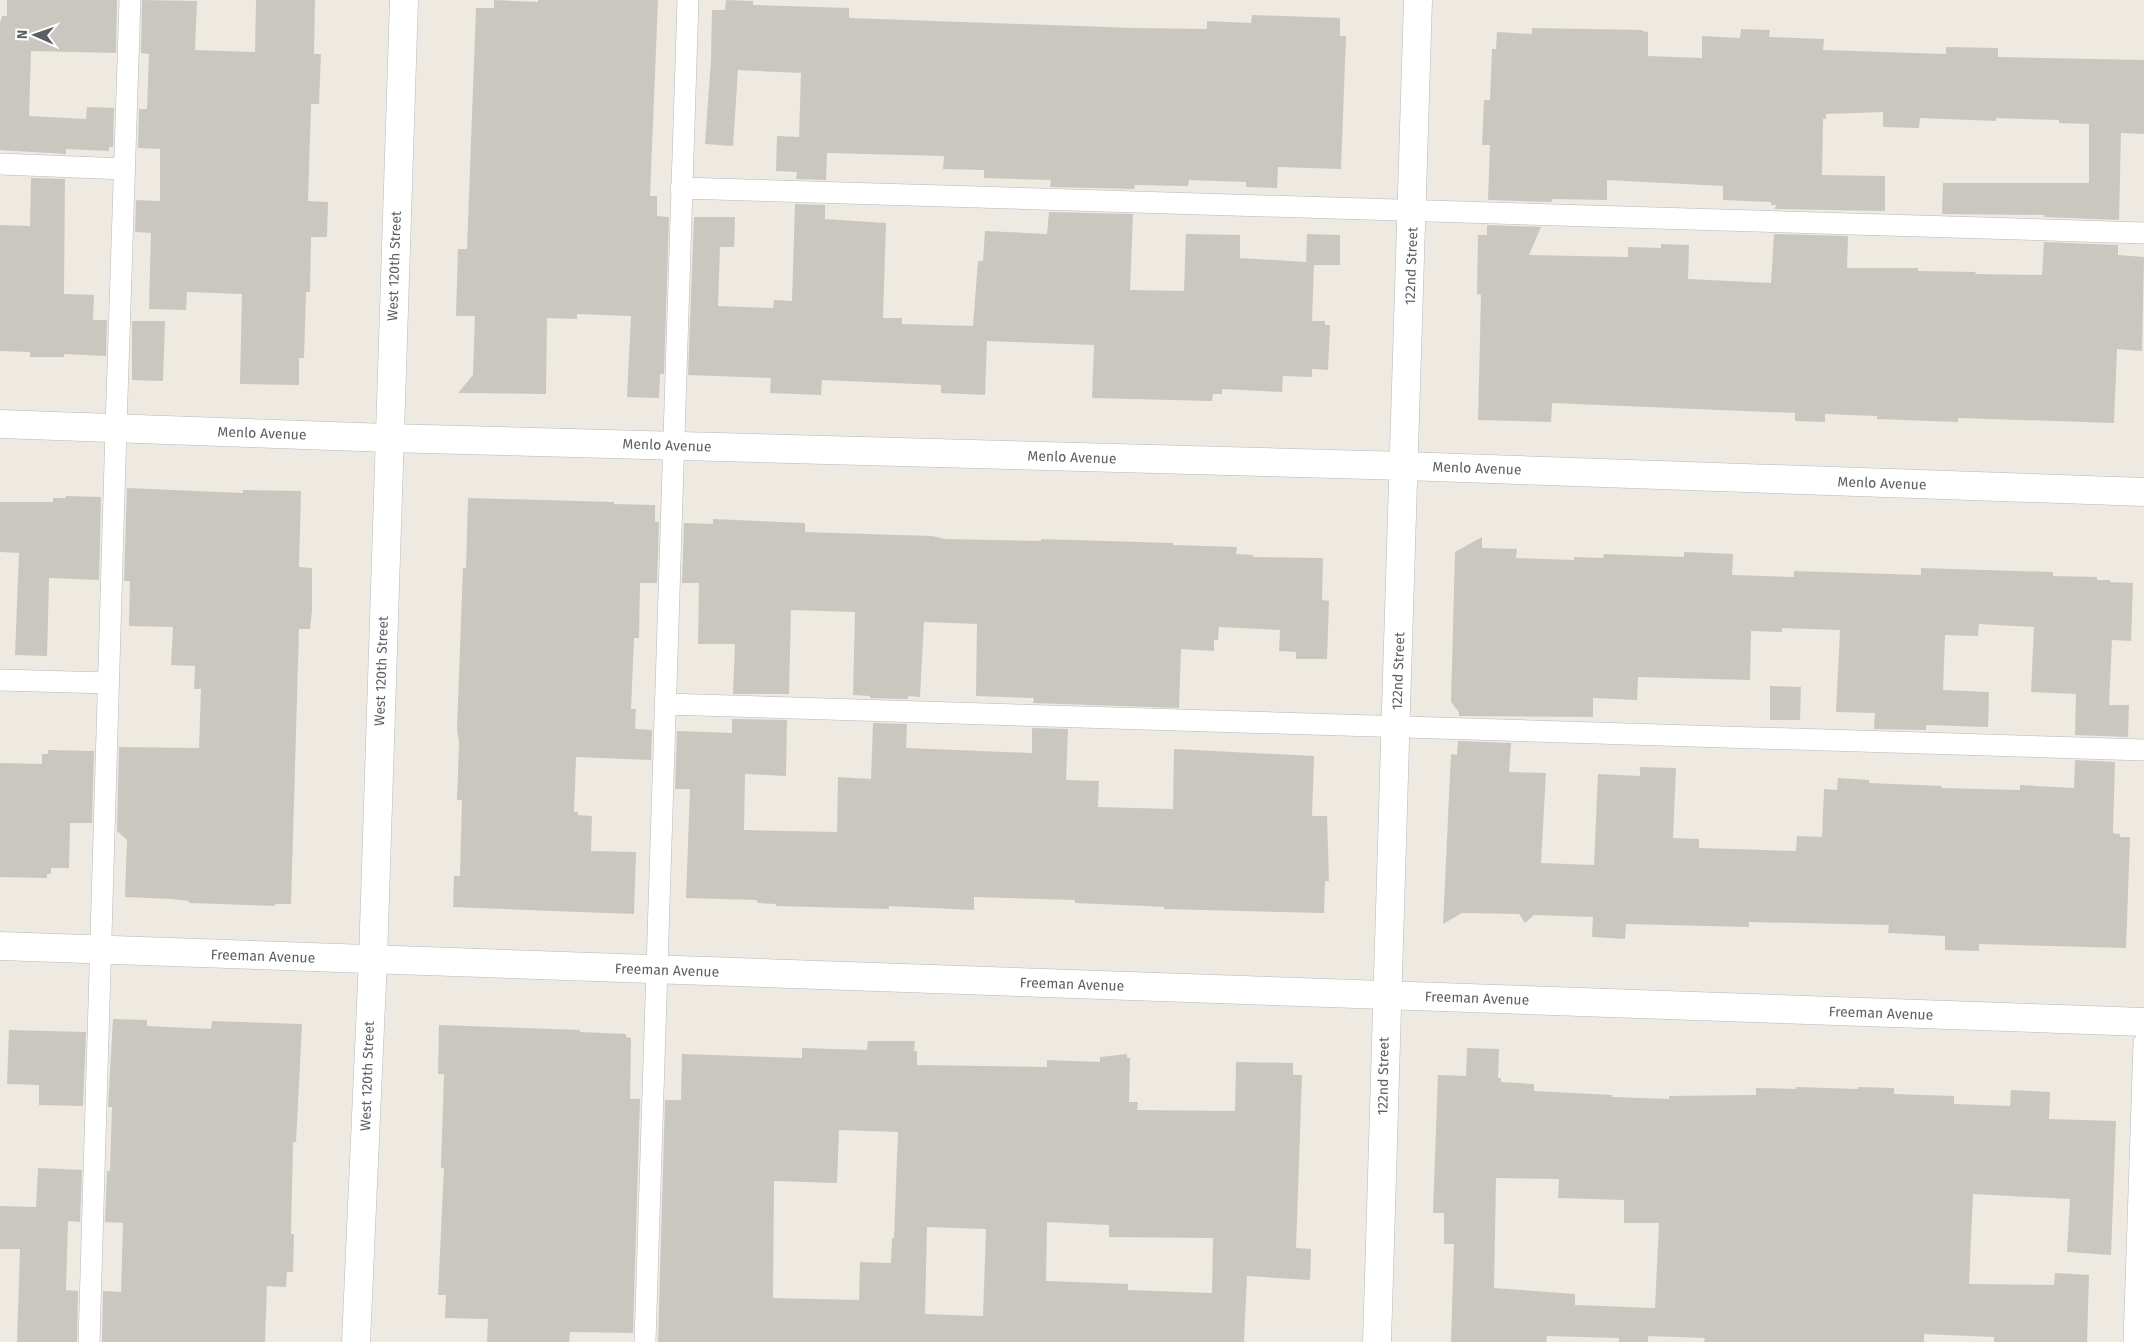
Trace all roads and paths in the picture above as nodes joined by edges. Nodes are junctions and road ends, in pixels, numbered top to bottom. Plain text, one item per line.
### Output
1 (130, 0) edge
2 (404, 0) edge
3 (688, 0) edge
4 (1418, 0) edge
5 (0, 164) edge
6 (125, 169) junction
7 (681, 188) junction
8 (1412, 210) junction
9 (2144, 233) edge
10 (0, 424) edge
11 (116, 428) junction
12 (388, 438) junction
13 (673, 446) junction
14 (1405, 466) junction
15 (2144, 492) edge
16 (0, 680) edge
17 (109, 683) junction
18 (665, 704) junction
19 (1396, 727) junction
20 (2144, 750) edge
21 (0, 946) edge
22 (101, 950) junction
23 (372, 959) junction
24 (656, 969) junction
25 (1385, 995) junction
26 (2144, 1022) edge
27 (2144, 1043) edge
28 (88, 1342) edge
29 (356, 1342) edge
30 (645, 1342) edge
31 (1377, 1342) edge
32 (2134, 1342) edge

1 - 6 lane
2 - 12 street, West 120th Street
3 - 7 lane
4 - 8 street, 122nd Street
5 - 6 lane
6 - 11 lane
7 - 8 lane
7 - 13 lane
8 - 9 lane
8 - 14 street, 122nd Street
10 - 11 street, Menlo Avenue
11 - 12 street, Menlo Avenue
11 - 17 lane
12 - 13 street, Menlo Avenue
12 - 23 street, West 120th Street
13 - 14 street, Menlo Avenue
13 - 18 lane
14 - 15 street, Menlo Avenue
14 - 19 street, 122nd Street
16 - 17 lane
17 - 22 lane
18 - 19 lane
18 - 24 lane
19 - 20 lane
19 - 25 street, 122nd Street
21 - 22 street, Freeman Avenue
22 - 23 street, Freeman Avenue
22 - 28 lane
23 - 24 street, Freeman Avenue
23 - 29 street, West 120th Street
24 - 25 street, Freeman Avenue
24 - 30 lane
25 - 26 street, Freeman Avenue
25 - 31 street, 122nd Street
27 - 32 lane

